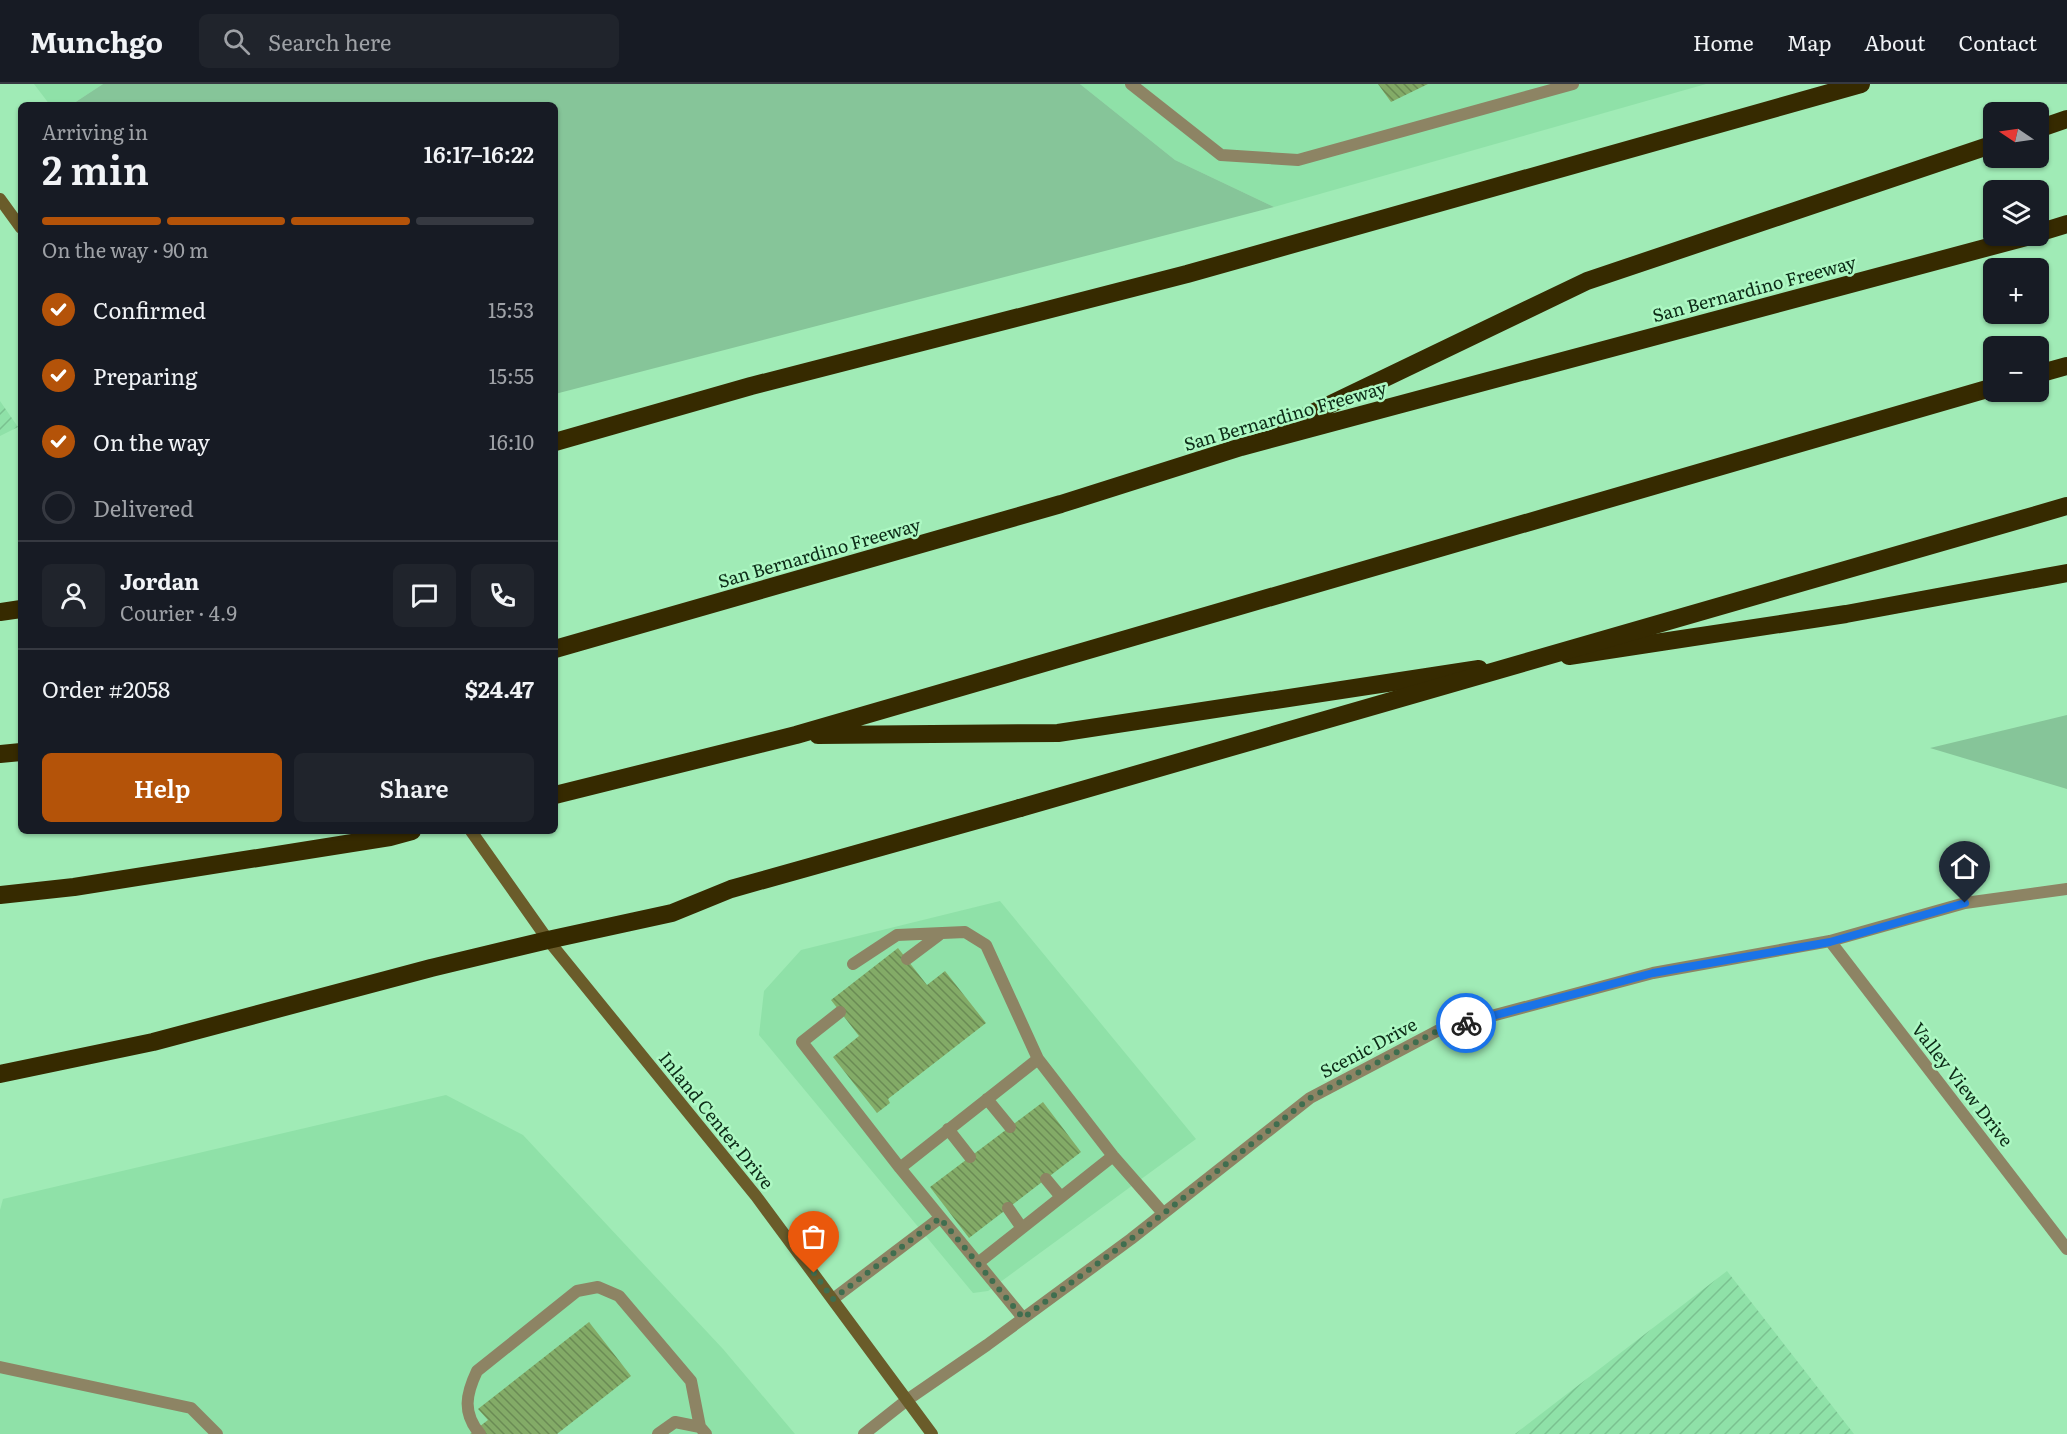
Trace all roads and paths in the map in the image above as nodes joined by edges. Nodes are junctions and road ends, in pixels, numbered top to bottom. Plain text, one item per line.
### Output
1 (1131, 84) edge
2 (1573, 84) edge
3 (1861, 84) edge
4 (2067, 119) edge
5 (2049, 125) edge
6 (1983, 148) edge
7 (0, 199) edge
8 (18, 224) edge
9 (2067, 224) edge
10 (2049, 230) edge
11 (1993, 246) edge
12 (2067, 366) edge
13 (2049, 371) edge
14 (1983, 390) edge
15 (558, 440) edge
16 (1241, 447) junction
17 (2067, 506) edge
18 (2067, 573) edge
19 (18, 609) edge
20 (0, 612) edge
21 (558, 648) edge
22 (796, 735) junction
23 (18, 752) edge
24 (0, 754) edge
25 (558, 794) edge
26 (401, 834) edge
27 (473, 834) edge
28 (2067, 889) edge
29 (0, 895) edge
30 (939, 934) junction
31 (548, 940) junction
32 (1830, 942) junction
33 (906, 959) dead end
34 (853, 964) dead end
35 (840, 1012) dead end
36 (1038, 1059) junction
37 (0, 1074) edge
38 (987, 1099) junction
39 (1010, 1127) dead end
40 (948, 1129) junction
41 (1113, 1156) junction
42 (970, 1157) dead end
43 (900, 1168) junction
44 (1046, 1179) dead end
45 (1060, 1197) junction
46 (1008, 1208) dead end
47 (1163, 1213) junction
48 (940, 1218) junction
49 (1022, 1228) junction
50 (2067, 1249) edge
51 (978, 1263) junction
52 (833, 1299) junction
53 (1023, 1318) junction
54 (0, 1367) edge
55 (907, 1400) junction
56 (703, 1430) edge
57 (217, 1434) edge
58 (480, 1434) edge
59 (658, 1434) edge
60 (864, 1434) edge
61 (932, 1434) edge

1 - 2 street
3 - 15 highway
4 - 5 highway
6 - 16 highway
7 - 8 main road
9 - 10 highway
11 - 16 highway, San Bernardino Freeway
12 - 13 highway
14 - 22 highway
16 - 21 highway, San Bernardino Freeway
17 - 31 highway, bridge
18 - 22 highway
19 - 20 highway
22 - 25 highway
23 - 24 highway
26 - 29 highway
27 - 31 main road, Inland Center Drive
28 - 32 street, Scenic Drive
30 - 33 street
30 - 34 street
30 - 36 street
31 - 37 highway
31 - 52 main road, Inland Center Drive
32 - 47 street, Scenic Drive
32 - 50 street, Valley View Drive
35 - 43 street
36 - 38 street
36 - 41 street
38 - 39 street
38 - 40 street
40 - 42 street
40 - 43 street
41 - 45 street
41 - 47 street
43 - 48 street
44 - 45 street
45 - 49 street
46 - 49 street
47 - 53 street, Scenic Drive
48 - 51 street
48 - 52 street
49 - 51 street
51 - 53 street
52 - 55 main road, Inland Center Drive
53 - 55 street, Scenic Drive
54 - 57 street
55 - 60 street, Scenic Drive
55 - 61 main road, Inland Center Drive
56 - 58 street
56 - 59 street

